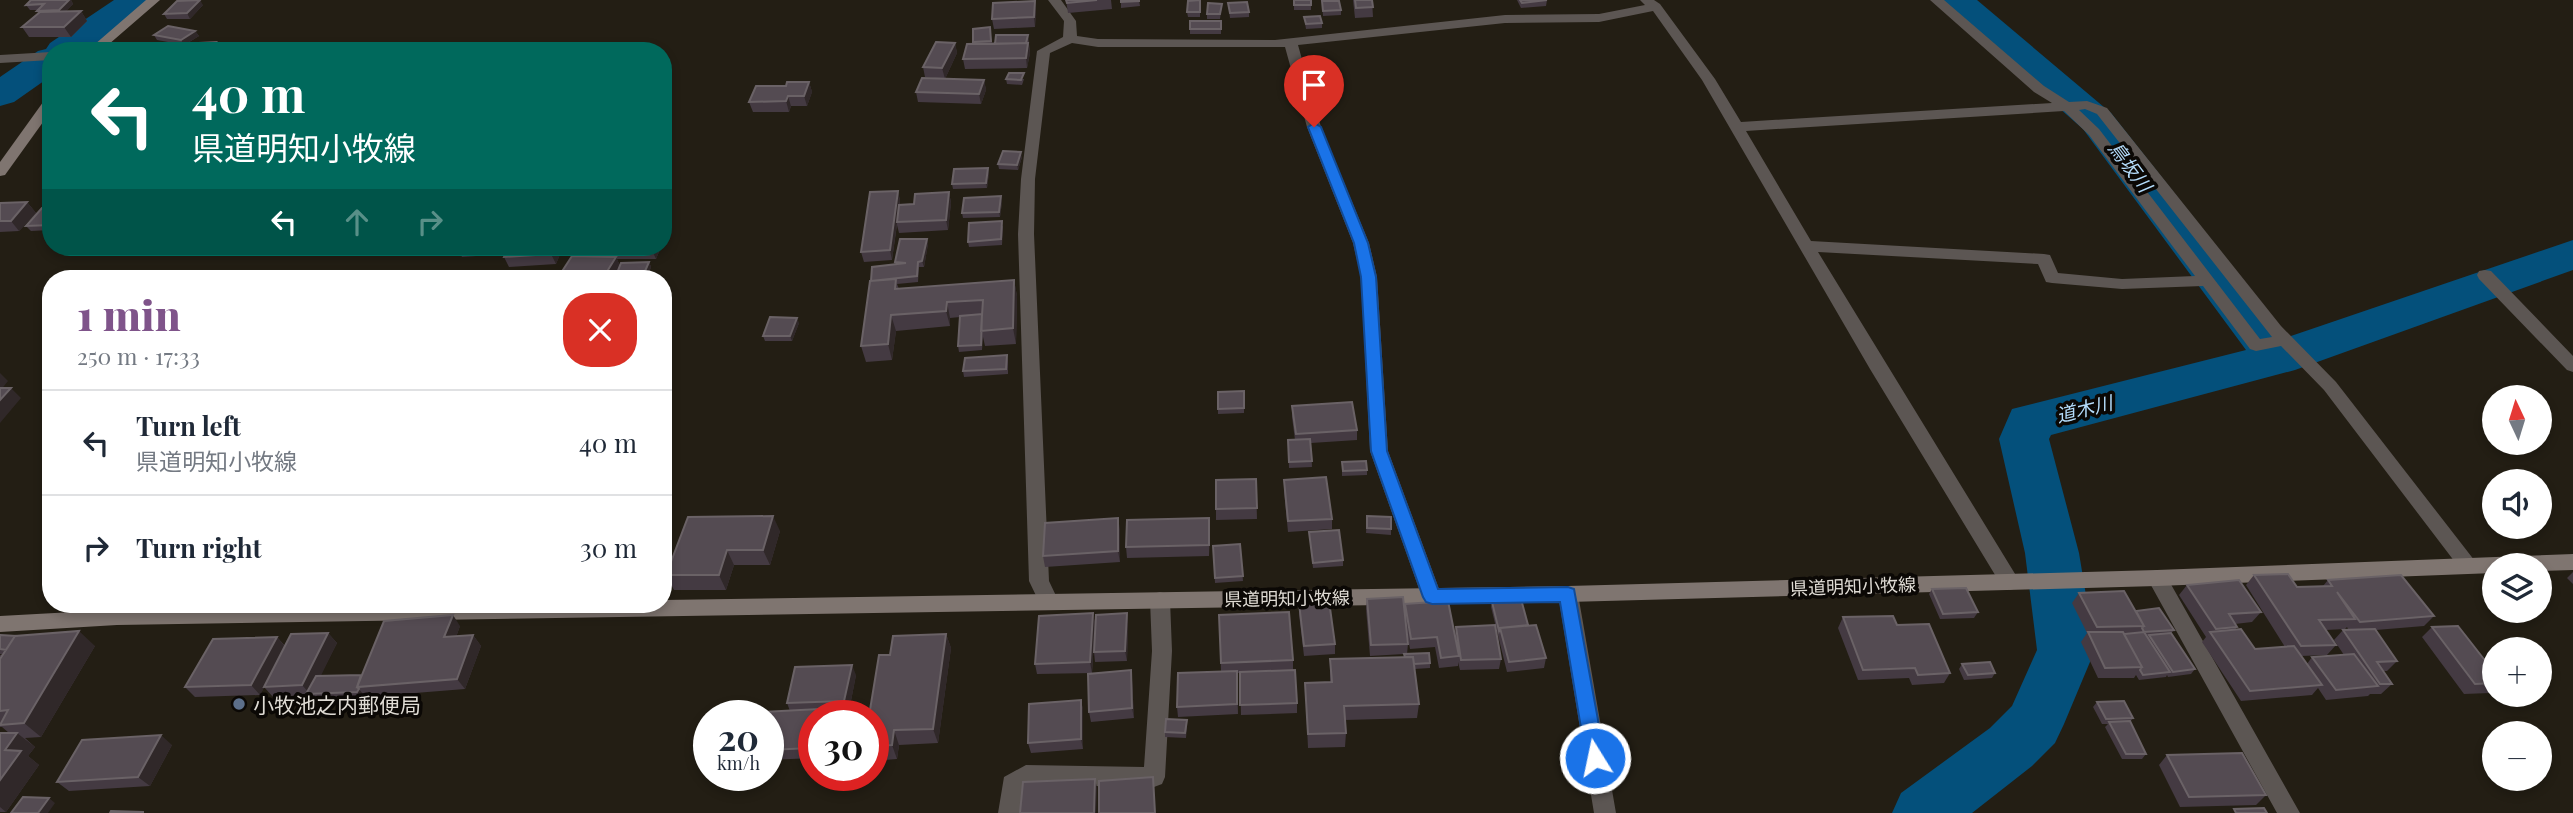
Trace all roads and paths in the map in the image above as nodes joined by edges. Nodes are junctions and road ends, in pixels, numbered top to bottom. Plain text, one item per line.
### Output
1 (155, 0) edge
2 (1054, 0) edge
3 (1936, 0) edge
4 (1651, 3) edge
5 (1070, 39) junction
6 (1290, 41) junction
7 (104, 42) edge
8 (42, 56) edge
9 (0, 59) edge
10 (2076, 106) junction
11 (42, 114) edge
12 (1737, 127) junction
13 (0, 172) edge
14 (1808, 246) junction
15 (2484, 275) dead end
16 (2206, 281) junction
17 (2284, 342) junction
18 (2573, 366) edge
19 (2573, 562) edge
20 (2468, 565) junction
21 (2157, 578) junction
22 (2010, 582) junction
23 (1568, 594) junction
24 (1432, 597) junction
25 (1048, 600) junction
26 (1160, 600) junction
27 (672, 607) edge
28 (347, 613) edge
29 (0, 624) edge
30 (1009, 813) edge
31 (1605, 813) edge
32 (2289, 813) edge

1 - 7 main road
2 - 5 street
3 - 10 street
4 - 6 street
4 - 12 street
5 - 6 street
5 - 25 street
6 - 24 street
8 - 9 street
10 - 12 street
10 - 16 street
10 - 17 street
11 - 13 main road
12 - 14 street
14 - 16 street
14 - 22 street
15 - 18 street
16 - 17 street
17 - 20 street
19 - 20 main road, 県道明知小牧線
20 - 21 main road, 県道明知小牧線
21 - 22 main road, 県道明知小牧線
21 - 32 street
22 - 23 main road, 県道明知小牧線
23 - 24 main road, 県道明知小牧線
23 - 31 street
24 - 26 main road, 県道明知小牧線
25 - 26 main road, 県道明知小牧線
25 - 27 main road, 県道明知小牧線
26 - 30 street
28 - 29 main road, 県道明知小牧線

